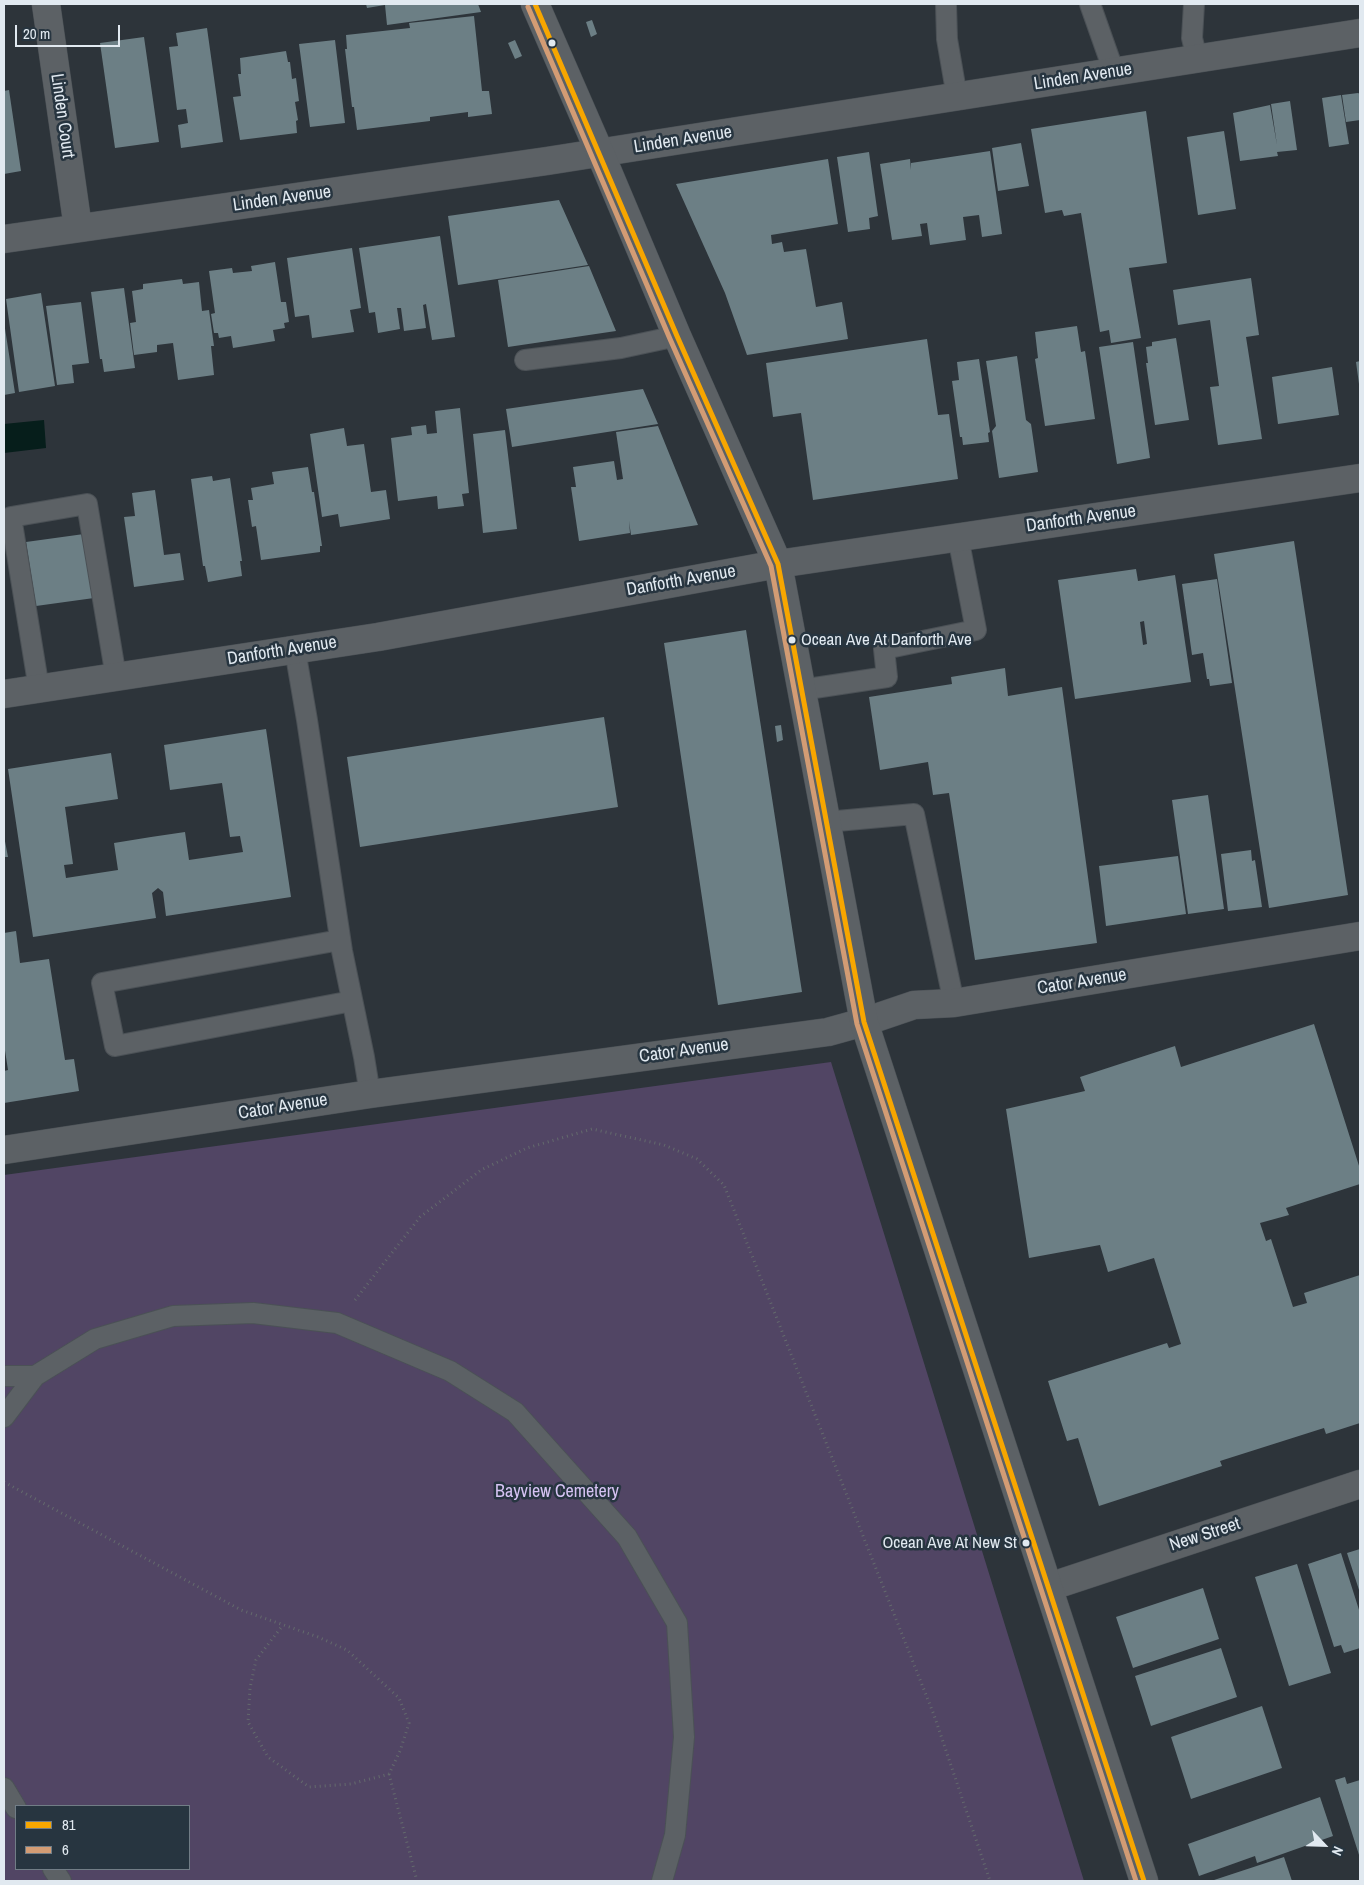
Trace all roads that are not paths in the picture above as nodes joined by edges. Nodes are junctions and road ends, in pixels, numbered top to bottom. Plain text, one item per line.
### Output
1 (46, 4) edge
2 (535, 4) edge
3 (946, 4) edge
4 (1090, 4) edge
5 (1194, 4) edge
6 (1360, 33) edge
7 (1197, 59) junction
8 (1114, 72) junction
9 (957, 97) junction
10 (600, 153) junction
11 (78, 228) junction
12 (4, 239) edge
13 (677, 336) junction
14 (525, 360) dead end
15 (1360, 478) edge
16 (958, 537) junction
17 (778, 564) junction
18 (295, 650) junction
19 (116, 677) junction
20 (39, 689) junction
21 (801, 690) junction
22 (4, 694) edge
23 (826, 822) junction
24 (1360, 936) edge
25 (340, 940) junction
26 (352, 1001) junction
27 (954, 1003) junction
28 (864, 1022) junction
29 (370, 1094) junction
30 (4, 1150) edge
31 (4, 1376) edge
32 (35, 1376) junction
33 (4, 1418) edge
34 (1360, 1484) edge
35 (1049, 1587) junction
36 (4, 1788) edge
37 (15, 1806) edge
38 (54, 1870) edge
39 (61, 1881) edge
40 (662, 1881) edge
41 (1144, 1881) edge

1 - 11 street, Linden Court
2 - 10 street
3 - 9 lane
4 - 8 lane
5 - 7 lane
6 - 7 street, Linden Avenue
7 - 8 street, Linden Avenue
8 - 9 street, Linden Avenue
9 - 10 street, Linden Avenue
10 - 11 street, Linden Avenue
10 - 13 street
11 - 12 street, Linden Avenue
13 - 14 lane
13 - 17 street
15 - 16 street, Danforth Avenue
16 - 17 street, Danforth Avenue
16 - 21 lane
17 - 18 street, Danforth Avenue
17 - 21 street
18 - 19 street, Danforth Avenue
18 - 25 lane
19 - 20 street, Danforth Avenue
19 - 20 lane
20 - 22 street, Danforth Avenue
21 - 23 street
23 - 27 lane
23 - 28 street
24 - 27 street, Cator Avenue
25 - 26 lane
25 - 26 lane
26 - 29 lane
27 - 28 street, Cator Avenue
28 - 29 street, Cator Avenue
28 - 35 street
29 - 30 street, Cator Avenue
31 - 32 lane
32 - 33 lane
32 - 40 lane
34 - 35 street, New Street
35 - 41 street
36 - 37 lane
38 - 39 lane

